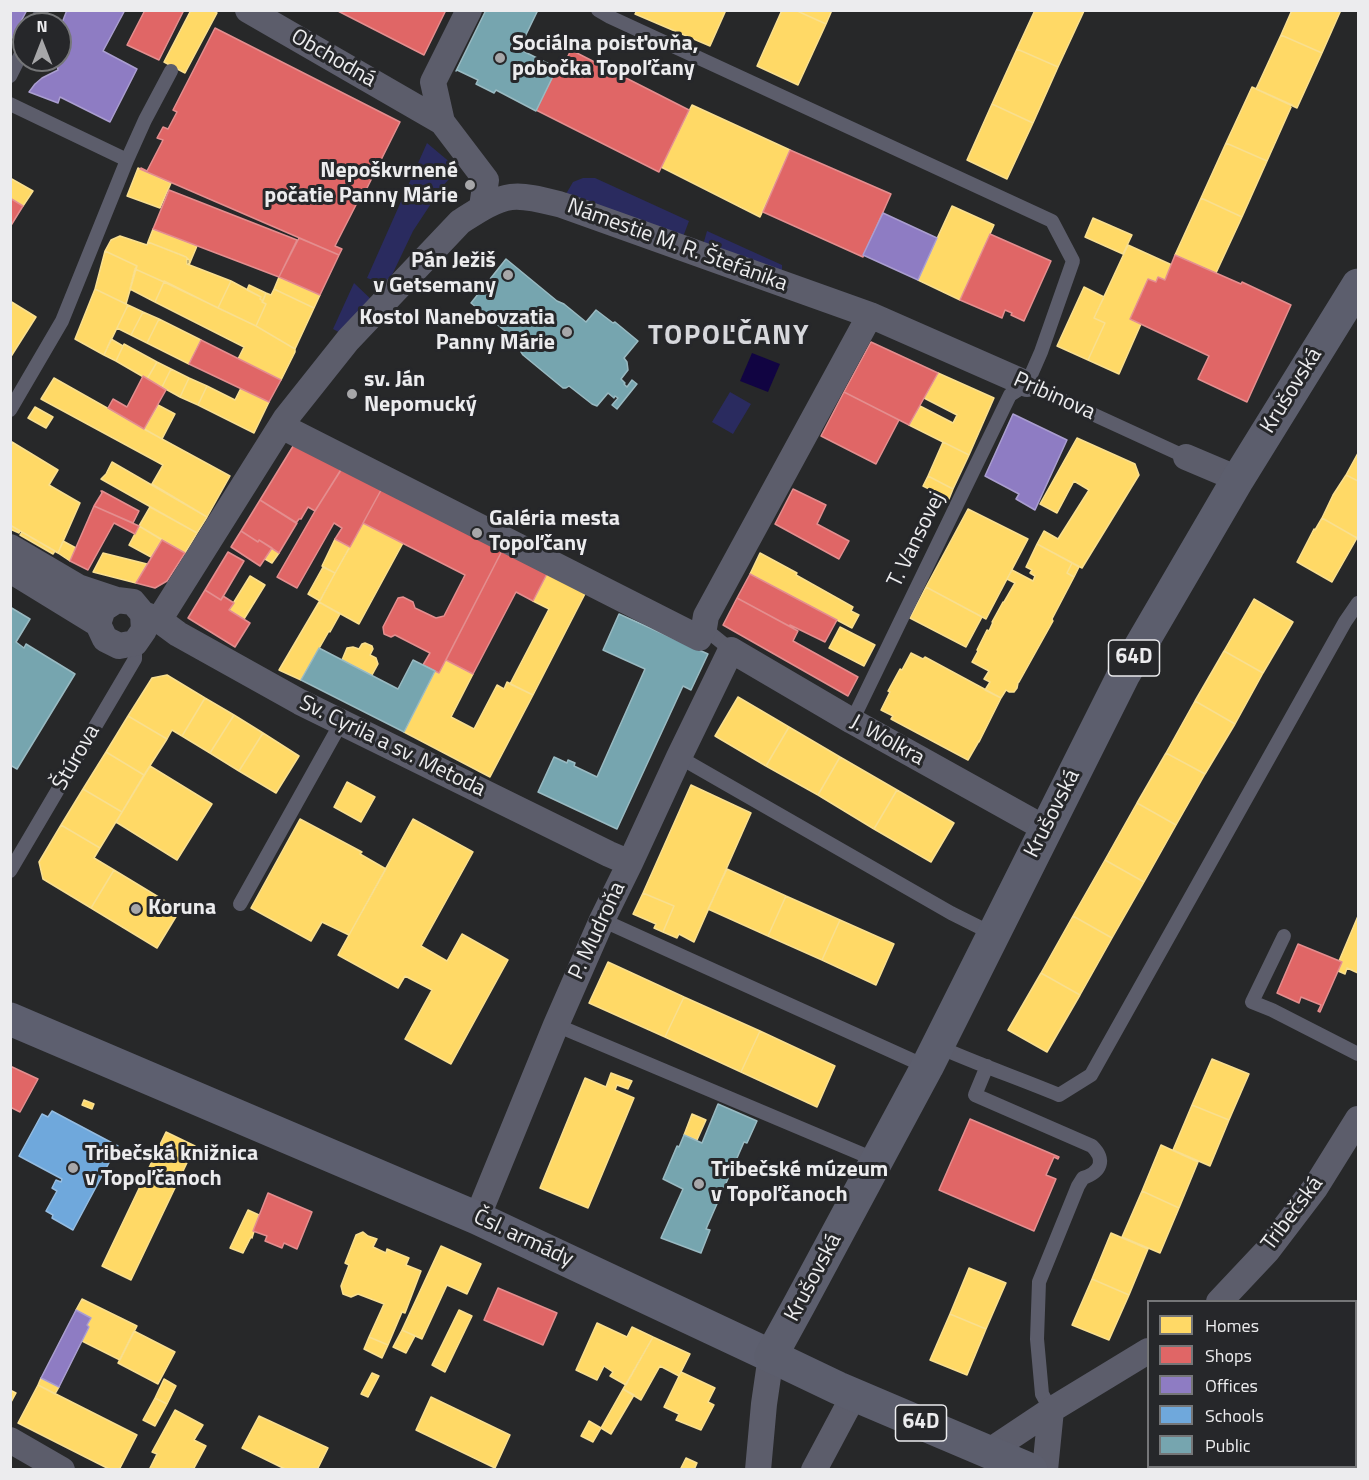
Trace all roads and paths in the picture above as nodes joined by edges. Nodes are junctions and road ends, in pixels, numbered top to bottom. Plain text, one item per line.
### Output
1 (248, 10) edge
2 (469, 10) edge
3 (598, 10) edge
4 (171, 71) dead end
5 (10, 104) edge
6 (442, 122) junction
7 (127, 160) junction
8 (482, 207) junction
9 (1359, 285) edge
10 (870, 315) junction
11 (1028, 384) junction
12 (10, 410) edge
13 (284, 422) junction
14 (1186, 457) joint
15 (1238, 478) junction
16 (10, 546) edge
17 (10, 570) edge
18 (117, 600) junction
19 (1359, 603) edge
20 (151, 617) junction
21 (98, 624) junction
22 (704, 628) junction
23 (135, 643) junction
24 (731, 650) junction
25 (852, 721) junction
26 (341, 723) junction
27 (679, 757) junction
28 (1046, 829) junction
29 (630, 863) junction
30 (10, 871) edge
31 (240, 904) dead end
32 (602, 920) junction
33 (993, 934) junction
34 (1284, 936) dead end
35 (10, 1019) edge
36 (556, 1025) junction
37 (1359, 1054) edge
38 (932, 1056) junction
39 (987, 1066) junction
40 (1359, 1119) edge
41 (876, 1160) junction
42 (477, 1218) junction
43 (1221, 1300) edge
44 (1147, 1352) edge
45 (771, 1356) junction
46 (854, 1395) junction
47 (1051, 1410) junction
48 (10, 1440) edge
49 (1020, 1465) edge
50 (62, 1470) edge
51 (758, 1470) edge
52 (814, 1470) edge

1 - 6 street, Obchodná
2 - 6 street
3 - 11 lane
4 - 7 lane
5 - 7 lane
6 - 8 street
7 - 12 lane
8 - 10 street, Námestie M. R. Štefánika
8 - 13 street, Námestie M. R. Štefánika
9 - 15 main road, Krušovská / 64D
10 - 11 street, Pribinova
10 - 22 street
11 - 14 lane, Pribinova
11 - 25 lane, T. Vansovej
13 - 20 street
13 - 22 street
14 - 15 street, Pribinova
15 - 28 main road, Krušovská / 64D
16 - 18 street, Sv. Cyrila a sv. Metoda
17 - 21 street
18 - 20 street, Sv. Cyrila a sv. Metoda
18 - 21 street
19 - 39 lane
20 - 23 street
20 - 26 street, Sv. Cyrila a sv. Metoda
21 - 23 street
22 - 24 lane
23 - 30 lane, Štúrova
24 - 25 street, J. Wolkra
24 - 27 street, P. Mudroňa
25 - 28 street, J. Wolkra
26 - 29 street, Sv. Cyrila a sv. Metoda
26 - 31 lane
27 - 29 street, P. Mudroňa
27 - 33 lane
28 - 33 main road, Krušovská / 64D
29 - 32 street, P. Mudroňa
32 - 36 street, P. Mudroňa
32 - 38 lane
33 - 38 main road, Krušovská / 64D
34 - 37 lane
35 - 42 main road, Čsl. armády
36 - 41 lane
36 - 42 street, P. Mudroňa
38 - 39 lane
38 - 41 main road, Krušovská / 64D
39 - 47 lane
40 - 43 street, Tribečská
41 - 45 main road, Krušovská / 64D
42 - 45 main road, Čsl. armády
44 - 47 street
45 - 46 main road, Čsl. armády / 64D
45 - 51 street
46 - 49 main road, Čsl. armády / 64D
46 - 52 street
47 - 49 street
47 - 49 street
48 - 50 street

